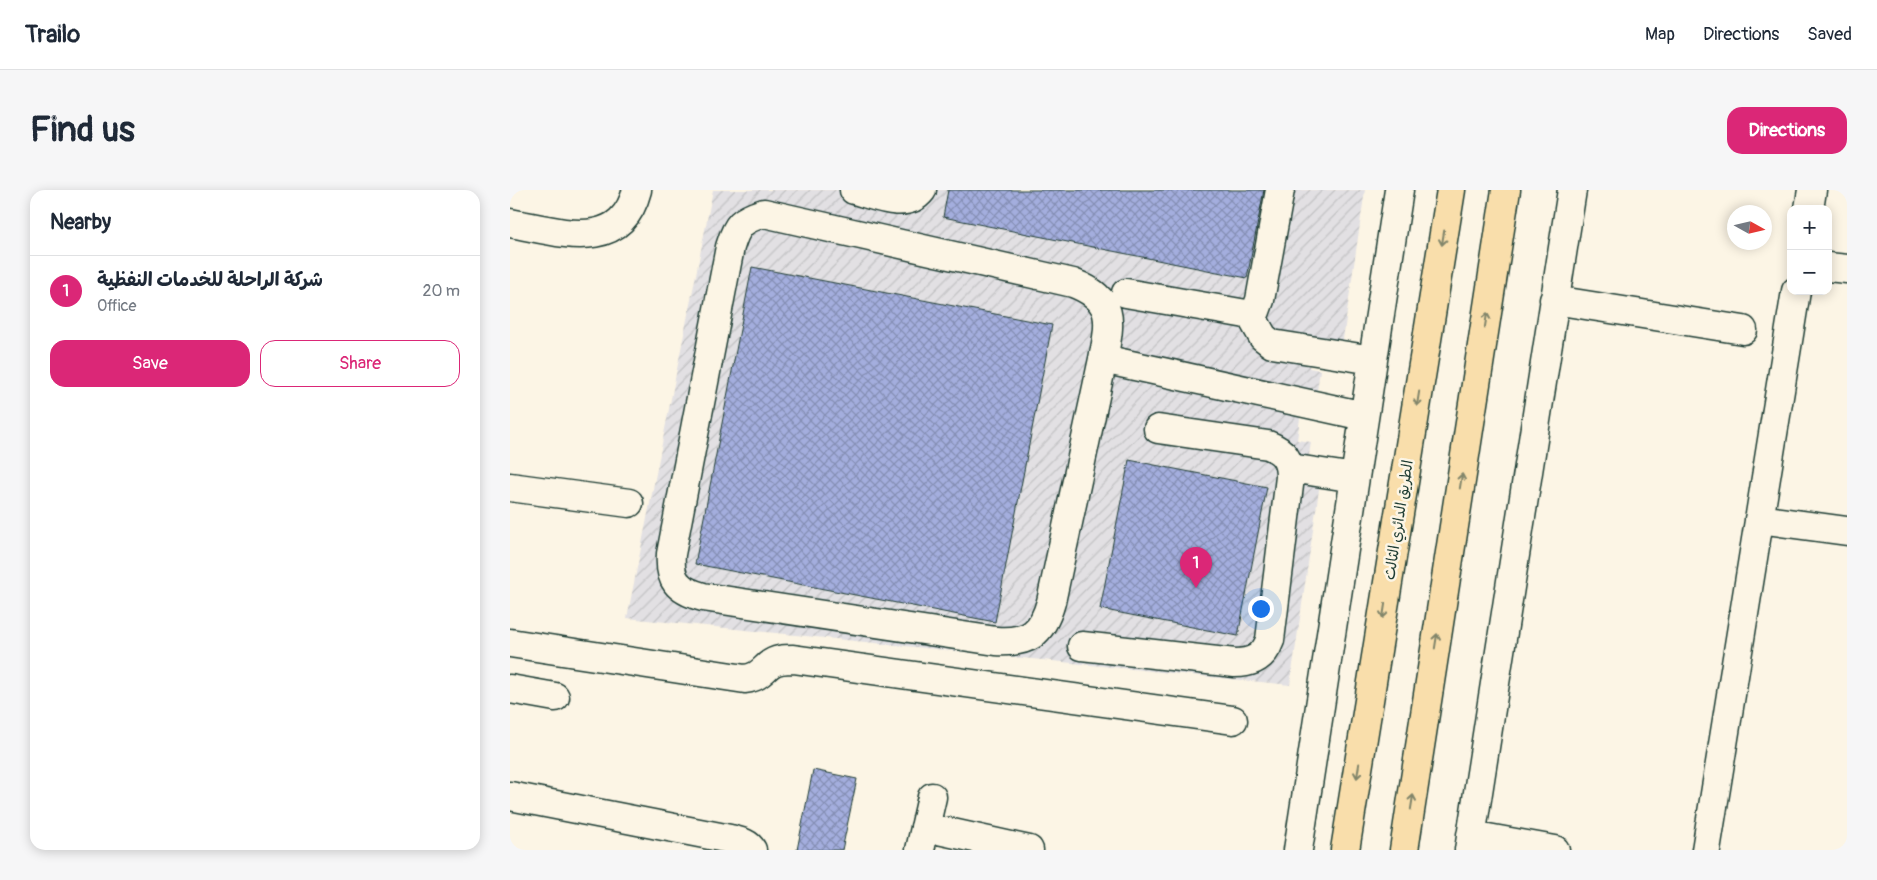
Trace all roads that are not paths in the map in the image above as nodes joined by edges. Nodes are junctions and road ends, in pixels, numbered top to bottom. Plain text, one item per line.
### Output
1 (637, 190) edge
2 (854, 190) edge
3 (922, 190) edge
4 (1280, 190) edge
5 (1399, 190) edge
6 (1451, 190) edge
7 (1506, 190) edge
8 (1572, 190) edge
9 (1812, 190) edge
10 (1810, 205) edge
11 (510, 223) edge
12 (1832, 267) edge
13 (1847, 269) edge
14 (1126, 293) dead end
15 (1795, 295) edge
16 (1554, 300) junction
17 (1250, 314) junction
18 (1743, 330) dead end
19 (1103, 359) junction
20 (1373, 360) junction
21 (1364, 416) junction
22 (1158, 429) dead end
23 (1290, 468) junction
24 (1355, 478) junction
25 (510, 487) edge
26 (630, 503) dead end
27 (1759, 519) junction
28 (1847, 531) edge
29 (510, 643) edge
30 (1082, 646) dead end
31 (510, 689) edge
32 (555, 697) dead end
33 (1233, 720) dead end
34 (510, 796) edge
35 (932, 797) dead end
36 (923, 838) edge
37 (1470, 842) edge
38 (752, 850) edge
39 (1029, 850) edge
40 (1298, 850) edge
41 (1346, 850) edge
42 (1404, 850) edge
43 (1555, 850) edge
44 (1706, 850) edge

1 - 11 street
2 - 3 street
4 - 17 street
5 - 20 street
6 -> 41 highway, الطريق الدائري الثالث
42 -> 7 highway
8 - 16 street
9 - 10 street
12 - 13 street
14 - 17 street
15 - 27 street
16 - 18 street
16 - 37 street
17 - 20 street
19 - 19 street
19 - 21 street
20 - 21 street
21 - 24 street
22 - 23 street
23 - 24 street
23 - 30 street
24 - 40 street
25 - 26 street
27 - 28 street
27 - 44 street
29 - 33 street
31 - 32 street
34 - 38 street
35 - 36 street
36 - 39 street
37 - 43 street

